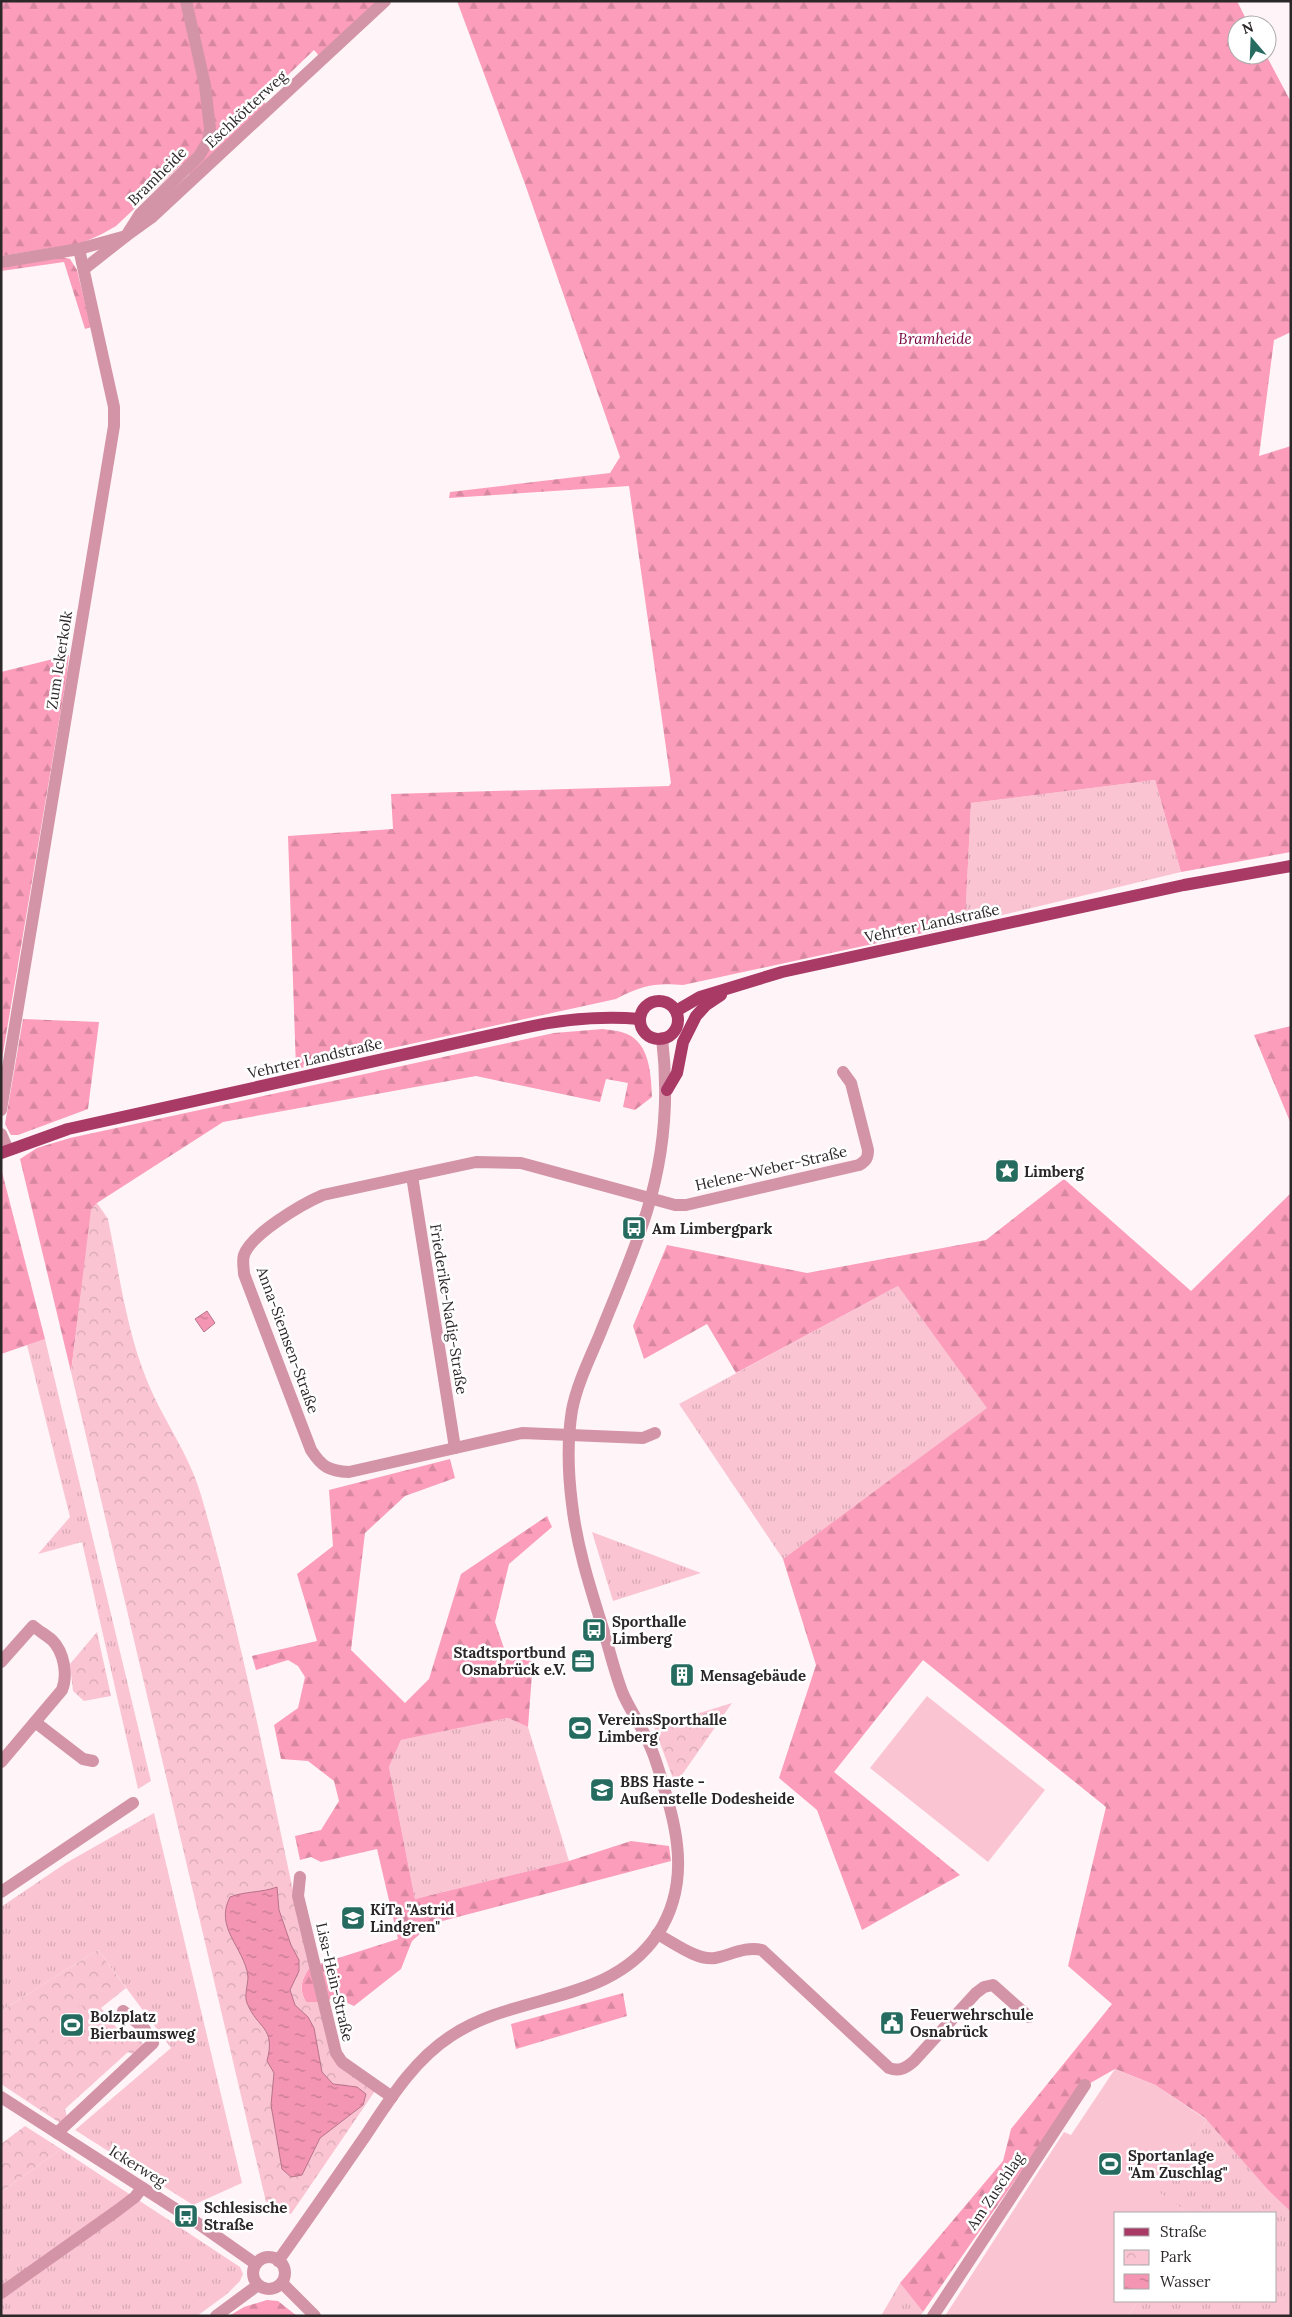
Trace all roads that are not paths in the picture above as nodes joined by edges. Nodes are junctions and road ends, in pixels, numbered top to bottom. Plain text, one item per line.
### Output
1 (186, 1) edge
2 (385, 1) edge
3 (126, 236) junction
4 (79, 249) junction
5 (1, 262) edge
6 (84, 269) junction
7 (1291, 866) edge
8 (728, 987) junction
9 (676, 1011) junction
10 (640, 1019) junction
11 (662, 1038) junction
12 (843, 1072) dead end
13 (666, 1090) junction
14 (1, 1110) edge
15 (1, 1134) edge
16 (4, 1151) edge
17 (412, 1176) junction
18 (650, 1199) junction
19 (655, 1433) dead end
20 (569, 1435) junction
21 (455, 1448) junction
22 (1, 1662) edge
23 (35, 1722) junction
24 (93, 1761) dead end
25 (1, 1762) edge
26 (133, 1803) dead end
27 (300, 1877) dead end
28 (1, 1892) edge
29 (657, 1934) junction
30 (124, 2011) dead end
31 (1029, 2017) dead end
32 (1085, 2085) dead end
33 (1, 2097) edge
34 (392, 2098) junction
35 (57, 2134) junction
36 (142, 2188) junction
37 (278, 2261) junction
38 (256, 2264) junction
39 (282, 2283) junction
40 (258, 2286) junction
41 (1, 2293) edge
42 (216, 2316) edge
43 (314, 2316) edge
44 (933, 2316) edge

1 - 3 street, Bramheide
2 - 3 street, Eschkötterweg
3 - 4 street
3 - 6 street
4 - 5 street
4 - 6 street, Zum Ickerkolk
6 - 14 street, Zum Ickerkolk
7 - 8 main road, Vehrter Landstraße
8 - 9 main road, Vehrter Landstraße
8 - 13 main road
9 - 10 main road
9 - 11 main road
10 - 11 main road
10 - 16 main road, Vehrter Landstraße
11 - 13 street
12 - 18 street, Helene-Weber-Straße
13 - 18 street
15 - 16 street
17 - 18 street, Anna-Siemsen-Straße
17 - 21 street, Friederike-Nadig-Straße
17 - 21 street, Anna-Siemsen-Straße
18 - 20 street
19 - 20 street, Anna-Siemsen-Straße
20 - 21 street, Anna-Siemsen-Straße
20 - 29 street
22 - 23 street
23 - 24 street
23 - 25 street
26 - 28 street
27 - 34 street, Lisa-Hein-Straße
29 - 31 street
29 - 34 street
30 - 35 street
32 - 44 street, Am Zuschlag
33 - 35 street, Ickerweg
34 - 37 street
35 - 36 street, Ickerweg
36 - 38 street, Ickerweg
36 - 41 street
37 - 38 street
37 - 39 street
38 - 40 street
39 - 40 street
39 - 43 street
40 - 42 street

